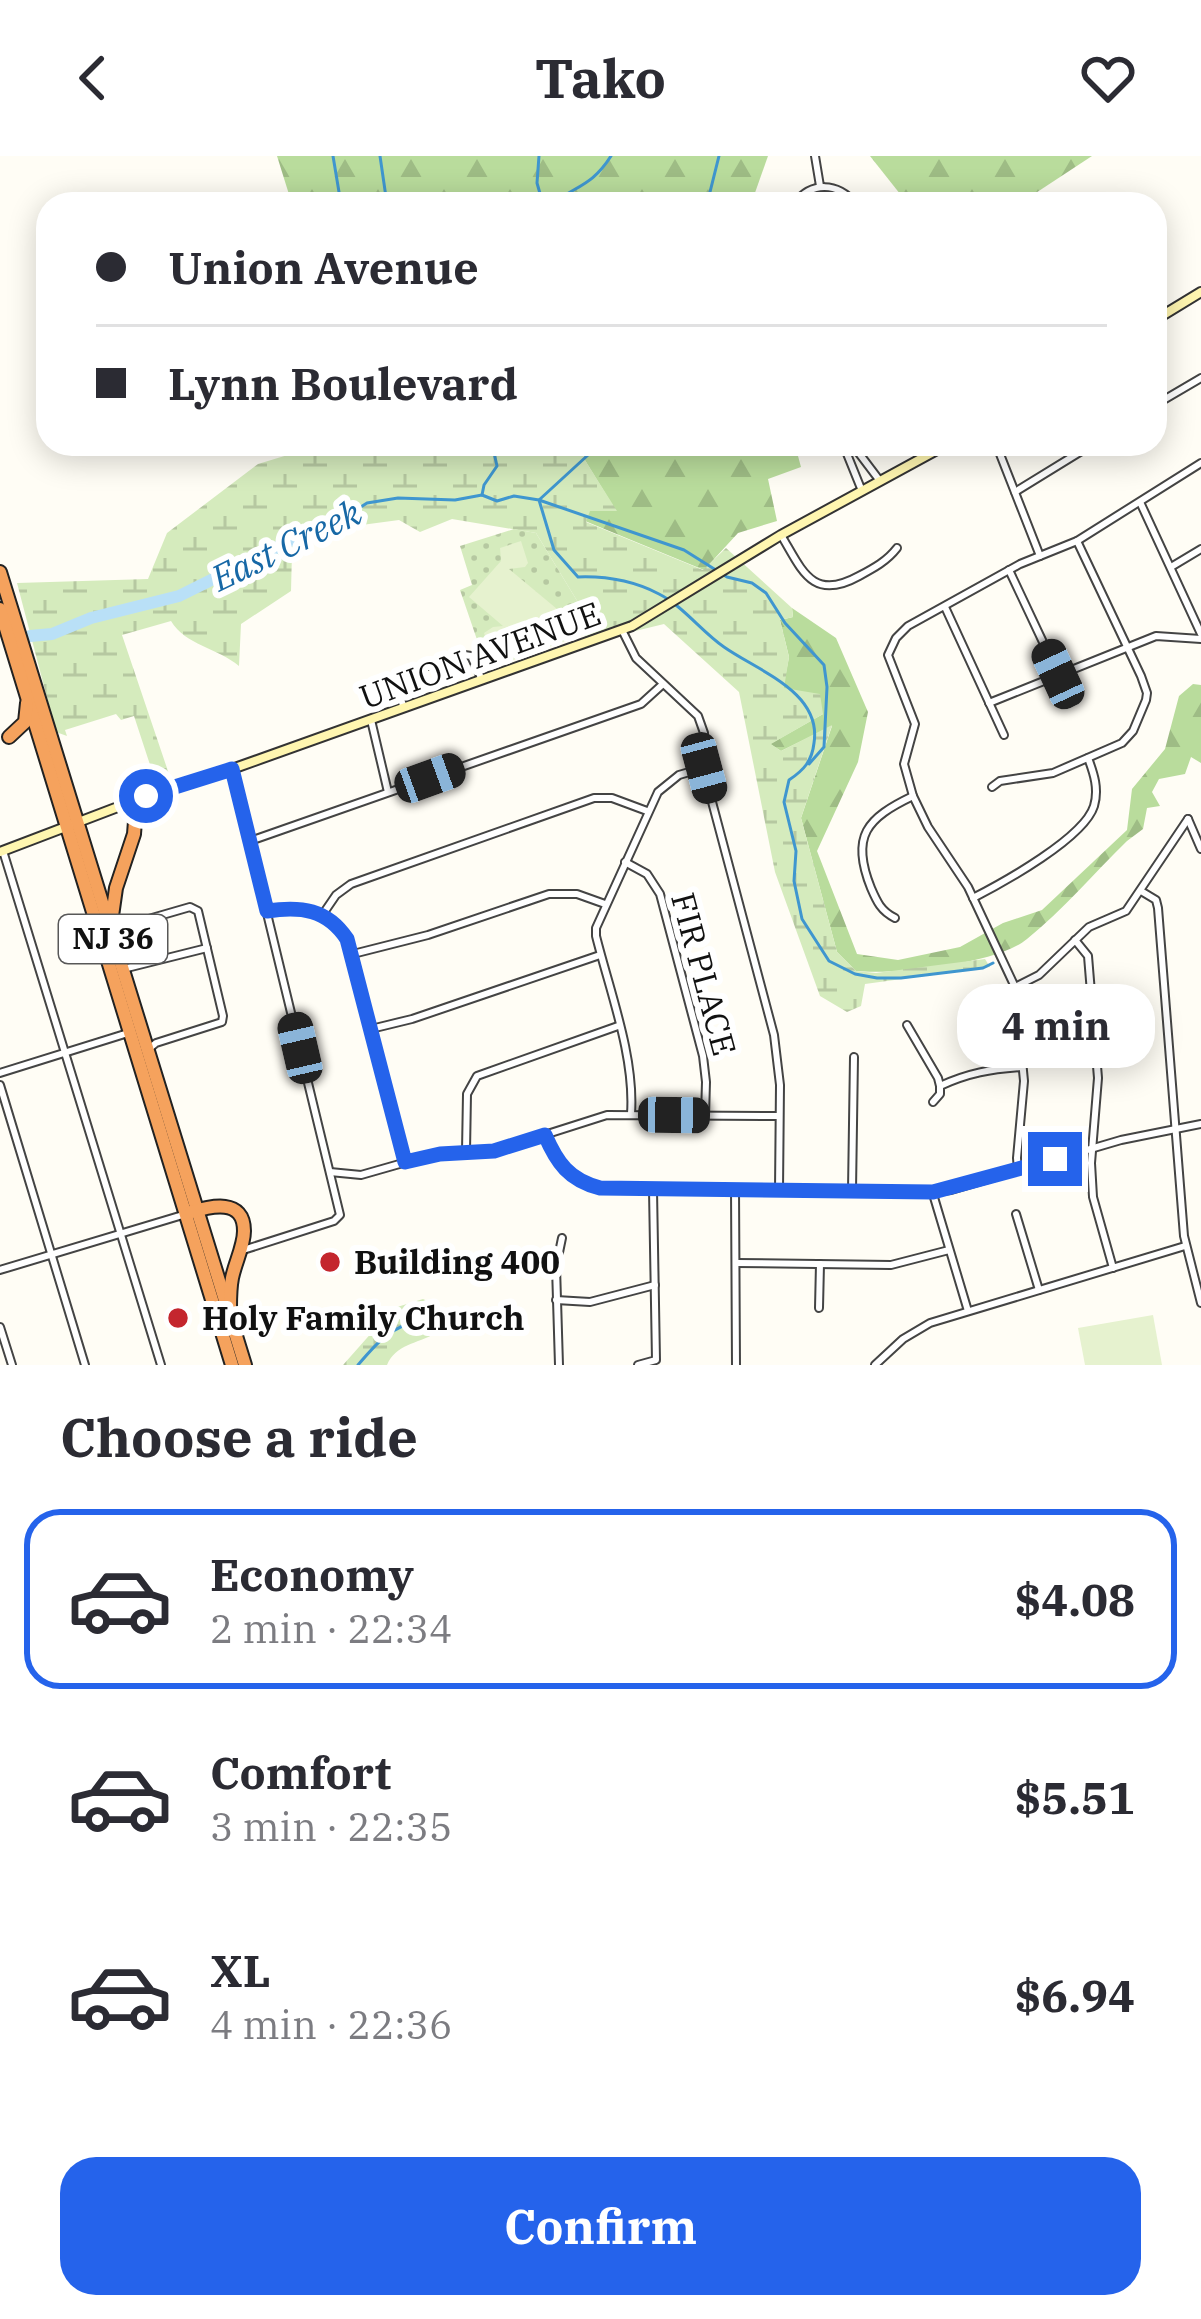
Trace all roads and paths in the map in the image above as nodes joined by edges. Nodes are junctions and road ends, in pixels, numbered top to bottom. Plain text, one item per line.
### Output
1 (815, 156) edge
2 (820, 186) junction
3 (806, 192) edge
4 (843, 192) edge
5 (1201, 292) edge
6 (1167, 313) edge
7 (1201, 378) edge
8 (1167, 398) edge
9 (848, 456) edge
10 (862, 456) edge
11 (927, 456) edge
12 (1001, 456) edge
13 (1074, 456) edge
14 (1201, 463) edge
15 (880, 482) junction
16 (862, 491) junction
17 (1015, 492) junction
18 (1140, 502) junction
19 (781, 535) junction
20 (1076, 541) junction
21 (897, 548) dead end
22 (1201, 549) edge
23 (1040, 556) junction
24 (1171, 567) junction
25 (1009, 570) junction
26 (0, 572) edge
27 (945, 607) junction
28 (0, 609) edge
29 (622, 630) junction
30 (1201, 636) edge
31 (1127, 647) junction
32 (1058, 674) junction
33 (482, 680) junction
34 (663, 685) junction
35 (27, 694) junction
36 (989, 703) junction
37 (404, 708) junction
38 (370, 720) junction
39 (1004, 735) dead end
40 (4, 738) edge
41 (43, 746) junction
42 (1088, 758) junction
43 (704, 768) junction
44 (232, 769) junction
45 (992, 787) dead end
46 (388, 793) junction
47 (913, 796) junction
48 (130, 802) junction
49 (647, 811) junction
50 (72, 823) junction
51 (250, 842) junction
52 (1, 849) edge
53 (1201, 850) edge
54 (625, 862) junction
55 (1141, 891) junction
56 (973, 898) junction
57 (605, 904) junction
58 (267, 911) junction
59 (322, 914) junction
60 (895, 918) dead end
61 (110, 930) junction
62 (1075, 940) junction
63 (207, 948) junction
64 (353, 954) junction
65 (601, 955) junction
66 (122, 969) junction
67 (1015, 987) junction
68 (907, 1025) dead end
69 (618, 1026) junction
70 (371, 1029) junction
71 (132, 1032) junction
72 (64, 1053) junction
73 (149, 1057) junction
74 (854, 1057) dead end
75 (1022, 1067) junction
76 (0, 1073) edge
77 (0, 1085) edge
78 (940, 1086) junction
79 (933, 1102) dead end
80 (632, 1114) junction
81 (705, 1116) junction
82 (779, 1116) junction
83 (1201, 1124) edge
84 (1176, 1129) junction
85 (545, 1135) junction
86 (1092, 1148) junction
87 (466, 1151) junction
88 (405, 1162) junction
89 (1018, 1170) junction
90 (330, 1172) junction
91 (653, 1189) junction
92 (735, 1190) junction
93 (779, 1190) junction
94 (853, 1190) junction
95 (933, 1192) junction
96 (192, 1212) junction
97 (1016, 1214) dead end
98 (120, 1233) junction
99 (244, 1234) junction
100 (562, 1238) dead end
101 (271, 1240) junction
102 (1186, 1246) junction
103 (950, 1250) junction
104 (239, 1252) junction
105 (51, 1253) junction
106 (736, 1262) junction
107 (820, 1264) junction
108 (1113, 1268) junction
109 (0, 1270) edge
110 (655, 1285) junction
111 (1039, 1290) junction
112 (556, 1300) junction
113 (1201, 1303) edge
114 (819, 1308) dead end
115 (968, 1311) junction
116 (230, 1321) junction
117 (0, 1327) edge
118 (883, 1357) junction
119 (12, 1365) edge
120 (85, 1365) edge
121 (161, 1365) edge
122 (232, 1365) edge
123 (245, 1365) edge
124 (559, 1365) edge
125 (638, 1365) edge
126 (736, 1365) edge
127 (875, 1365) edge
128 (891, 1365) edge

1 - 2 street
2 - 3 street
2 - 4 street
5 - 6 street
7 - 8 street
9 - 16 street
10 - 15 street
11 - 15 street, UNION AVENUE
12 - 17 street
13 - 17 street
14 - 18 street
15 - 16 street, UNION AVENUE
16 - 19 street, UNION AVENUE
17 - 23 street
18 - 20 street
18 - 24 street
19 - 21 street
19 - 29 street, UNION AVENUE
20 - 23 street
20 - 31 street
22 - 24 street
23 - 25 street
24 - 30 street
25 - 27 street
25 - 32 street
26 - 50 highway, NJ 36
27 - 36 street
27 - 47 street
28 - 35 highway, NJ 36
29 - 33 street, UNION AVENUE
29 - 34 street
30 - 31 street
31 - 32 street
31 - 42 street
32 - 36 street
33 - 37 street, UNION AVENUE
33 - 37 street
34 - 43 street
34 - 46 street
35 - 40 highway
35 - 41 highway, NJ 36
36 - 39 street
37 - 38 street, UNION AVENUE
38 - 44 street, UNION AVENUE
38 - 46 street
40 - 41 highway
41 - 50 highway, NJ 36
42 - 45 street
42 - 56 street
43 - 49 street
43 - 82 street
44 - 48 street, UNION AVENUE
44 - 51 street
46 - 51 street
47 - 56 street
47 - 60 street
48 - 50 street, UNION AVENUE
48 - 61 highway
49 - 54 street
49 - 59 street
50 - 52 street, UNION AVENUE
50 - 61 highway, NJ 36
50 - 71 highway, NJ 36
51 - 58 street
52 - 72 street
53 - 55 street
54 - 57 street
54 - 81 street, FIR PLACE
55 - 62 street
55 - 84 street
56 - 67 street
57 - 64 street
57 - 65 street
58 - 59 street
58 - 90 street
59 - 64 street
61 - 63 street
61 - 66 highway, NJ 36
62 - 67 street
62 - 86 street
63 - 66 street
63 - 73 street
64 - 70 street
65 - 69 street
65 - 70 street
66 - 73 highway, NJ 36
67 - 75 street
68 - 78 street
69 - 80 street
69 - 87 street
70 - 88 street
71 - 72 street
71 - 96 highway, NJ 36
72 - 76 street
72 - 98 street
73 - 96 highway, NJ 36
74 - 94 street
75 - 78 street
75 - 89 street
77 - 105 street
78 - 79 street
80 - 81 street
80 - 85 street
81 - 82 street
82 - 93 street
83 - 84 street
84 - 86 street
84 - 102 street
85 - 87 street
85 - 91 street
86 - 89 street
86 - 108 street
87 - 88 street
88 - 90 street
89 - 95 street
90 - 101 street
91 - 92 street
91 - 110 street
92 - 93 street
92 - 106 street
93 - 94 street
94 - 95 street
95 - 103 street
96 - 98 street
96 - 99 highway
96 - 116 highway, NJ 36
96 - 122 highway, NJ 36
97 - 111 street
98 - 105 street
98 - 121 street
99 - 101 street
99 - 104 highway
100 - 112 street
101 - 104 street
102 - 108 street
102 - 113 street
103 - 107 street
103 - 115 street
104 - 116 highway
105 - 109 street
105 - 120 street
106 - 107 street
106 - 126 street
107 - 114 street
108 - 111 street
110 - 112 street
110 - 125 street
111 - 115 street
112 - 124 street
115 - 118 street
116 - 123 highway, NJ 36
117 - 119 street
118 - 127 street
118 - 128 street

